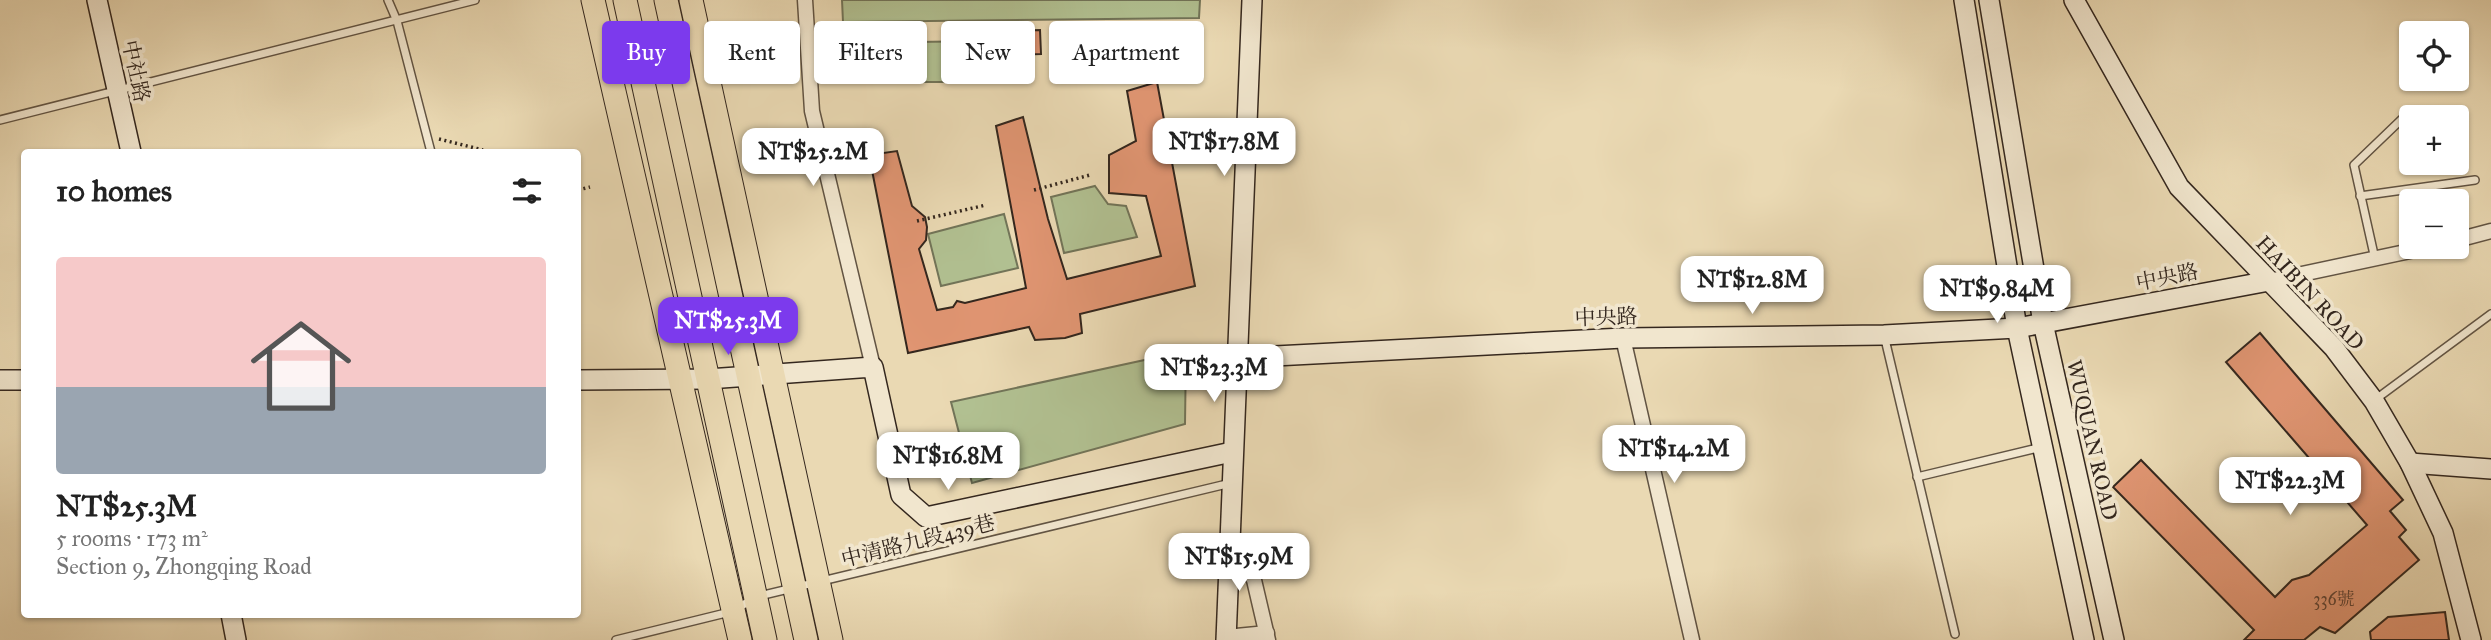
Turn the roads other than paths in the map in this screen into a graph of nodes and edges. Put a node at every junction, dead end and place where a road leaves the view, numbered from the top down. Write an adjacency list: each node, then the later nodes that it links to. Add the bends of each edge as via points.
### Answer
1 (97, 0): 14 (street, 中社路)
2 (388, 0): 13 (lane)
3 (475, 0): 13 (lane)
4 (593, 0): 34 (main road)
5 (625, 0): 36 (main road)
6 (666, 0): 35 (main road)
7 (691, 0): 33 (main road)
8 (805, 0): 32 (street, via 813,111)
9 (1252, 0): 31 (street)
10 (1964, 0): 28 (street)
11 (1989, 0): 27 (street, WUQUAN ROAD)
12 (2074, 0): 25 (street, HAIBIN ROAD, via 2179,187)
13 (397, 21): 14 (lane); 18 (lane)
14 (117, 91): 15 (lane); 17 (street, 中社路)
15 (0, 120)
16 (2399, 122): 20 (lane, via 2354,165)
17 (130, 149)
18 (430, 149)
19 (2475, 180): 20 (lane)
20 (2360, 196): 24 (lane)
21 (2491, 231): 22 (street)
22 (2469, 237)
23 (2399, 254): 24 (street)
24 (2375, 260): 25 (street)
25 (2269, 281): 27 (street, 中央路); 40 (street, HAIBIN ROAD, via 2334,348)
26 (2491, 314): 40 (lane)
27 (2043, 323): 28 (street, 中央路); 64 (street, WUQUAN ROAD)
28 (2017, 328): 29 (street, 中央路); 41 (street)
29 (1884, 335): 30 (street, 中央路); 45 (lane)
30 (1623, 338): 31 (street, 中央路); 62 (street)
31 (1236, 358): 42 (street)
32 (873, 368): 33 (street); 42 (street, via 901,495 926,517)
33 (774, 376): 35 (street); 48 (main road)
34 (682, 377): 36 (street); 39 (street); 51 (main road)
35 (749, 377): 36 (street); 49 (main road)
36 (708, 379): 50 (main road)
37 (0, 380): 38 (street)
38 (21, 380)
39 (581, 380)
40 (2374, 401): 43 (street, HAIBIN ROAD)
41 (2042, 447): 45 (lane); 63 (street)
42 (1232, 452): 46 (street)
43 (2410, 463): 44 (street); 65 (street, HAIBIN ROAD, via 2443,533)
44 (2491, 469)
45 (1917, 477): 53 (lane)
46 (1231, 484): 47 (street); 48 (lane, 中清路九段439巷)
47 (1230, 538): 54 (street, via 1254,580); 55 (street)
48 (818, 583): 49 (lane, 中清路九段439巷); 61 (main road)
49 (794, 587): 50 (lane, 中清路九段439巷); 60 (main road)
50 (755, 597): 51 (lane, 中清路九段439巷); 59 (main road)
51 (734, 611): 57 (lane, 中清路九段439巷); 58 (main road)
52 (232, 618): 56 (street)
53 (1955, 634)
54 (1268, 636): 55 (street)
55 (1226, 638)
56 (236, 640)
57 (616, 640)
58 (740, 640)
59 (765, 640)
60 (806, 640)
61 (831, 640)
62 (1692, 640)
63 (2084, 640)
64 (2113, 640)
65 (2471, 640)

